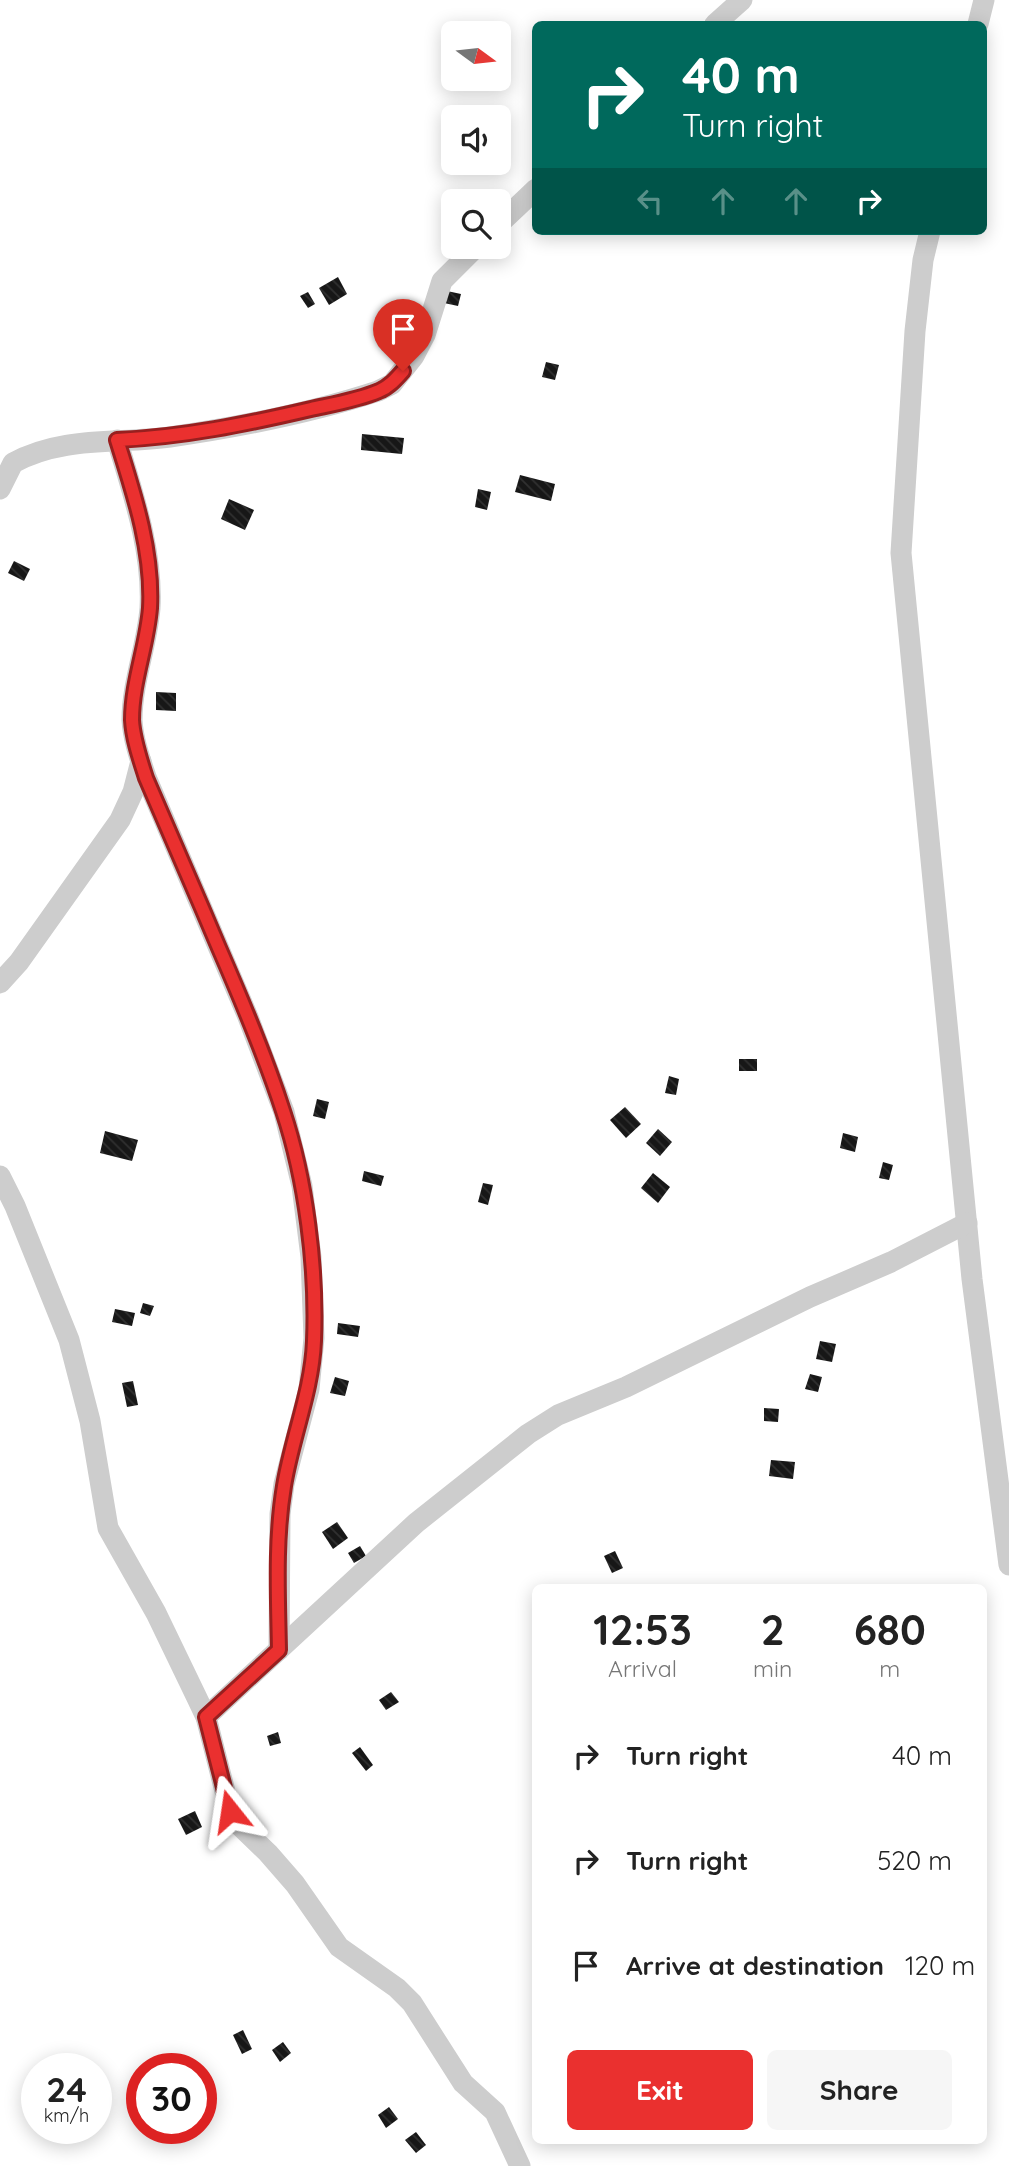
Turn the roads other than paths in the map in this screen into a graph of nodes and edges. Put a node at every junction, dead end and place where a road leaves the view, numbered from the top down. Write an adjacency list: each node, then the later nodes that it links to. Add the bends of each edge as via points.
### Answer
1 (742, 0): 3 (street)
2 (984, 0): 4 (street)
3 (718, 21)
4 (979, 21)
5 (532, 193): 6 (street)
6 (511, 213)
7 (929, 235): 14 (street, via 915,331 901,553)
8 (464, 259): 9 (street, via 442,281 425,335 392,384 267,420 167,437)
9 (117, 440): 10 (street, via 44,449 25,456 13,463); 11 (street, via 148,558 150,607 132,721)
10 (0, 489)
11 (141, 761): 12 (street, via 120,820); 16 (street, via 253,1029 284,1112 302,1186 314,1338 309,1389 280,1514)
12 (0, 983)
13 (0, 1176): 17 (street, via 69,1340 90,1420 108,1528)
14 (967, 1223): 15 (street); 16 (street, via 626,1387 558,1415 527,1434 416,1522)
15 (1009, 1565)
16 (279, 1650): 17 (street)
17 (206, 1717): 18 (street, via 230,1811 240,1826 295,1884 339,1947 412,2003 463,2083 495,2112)
18 (520, 2166)

